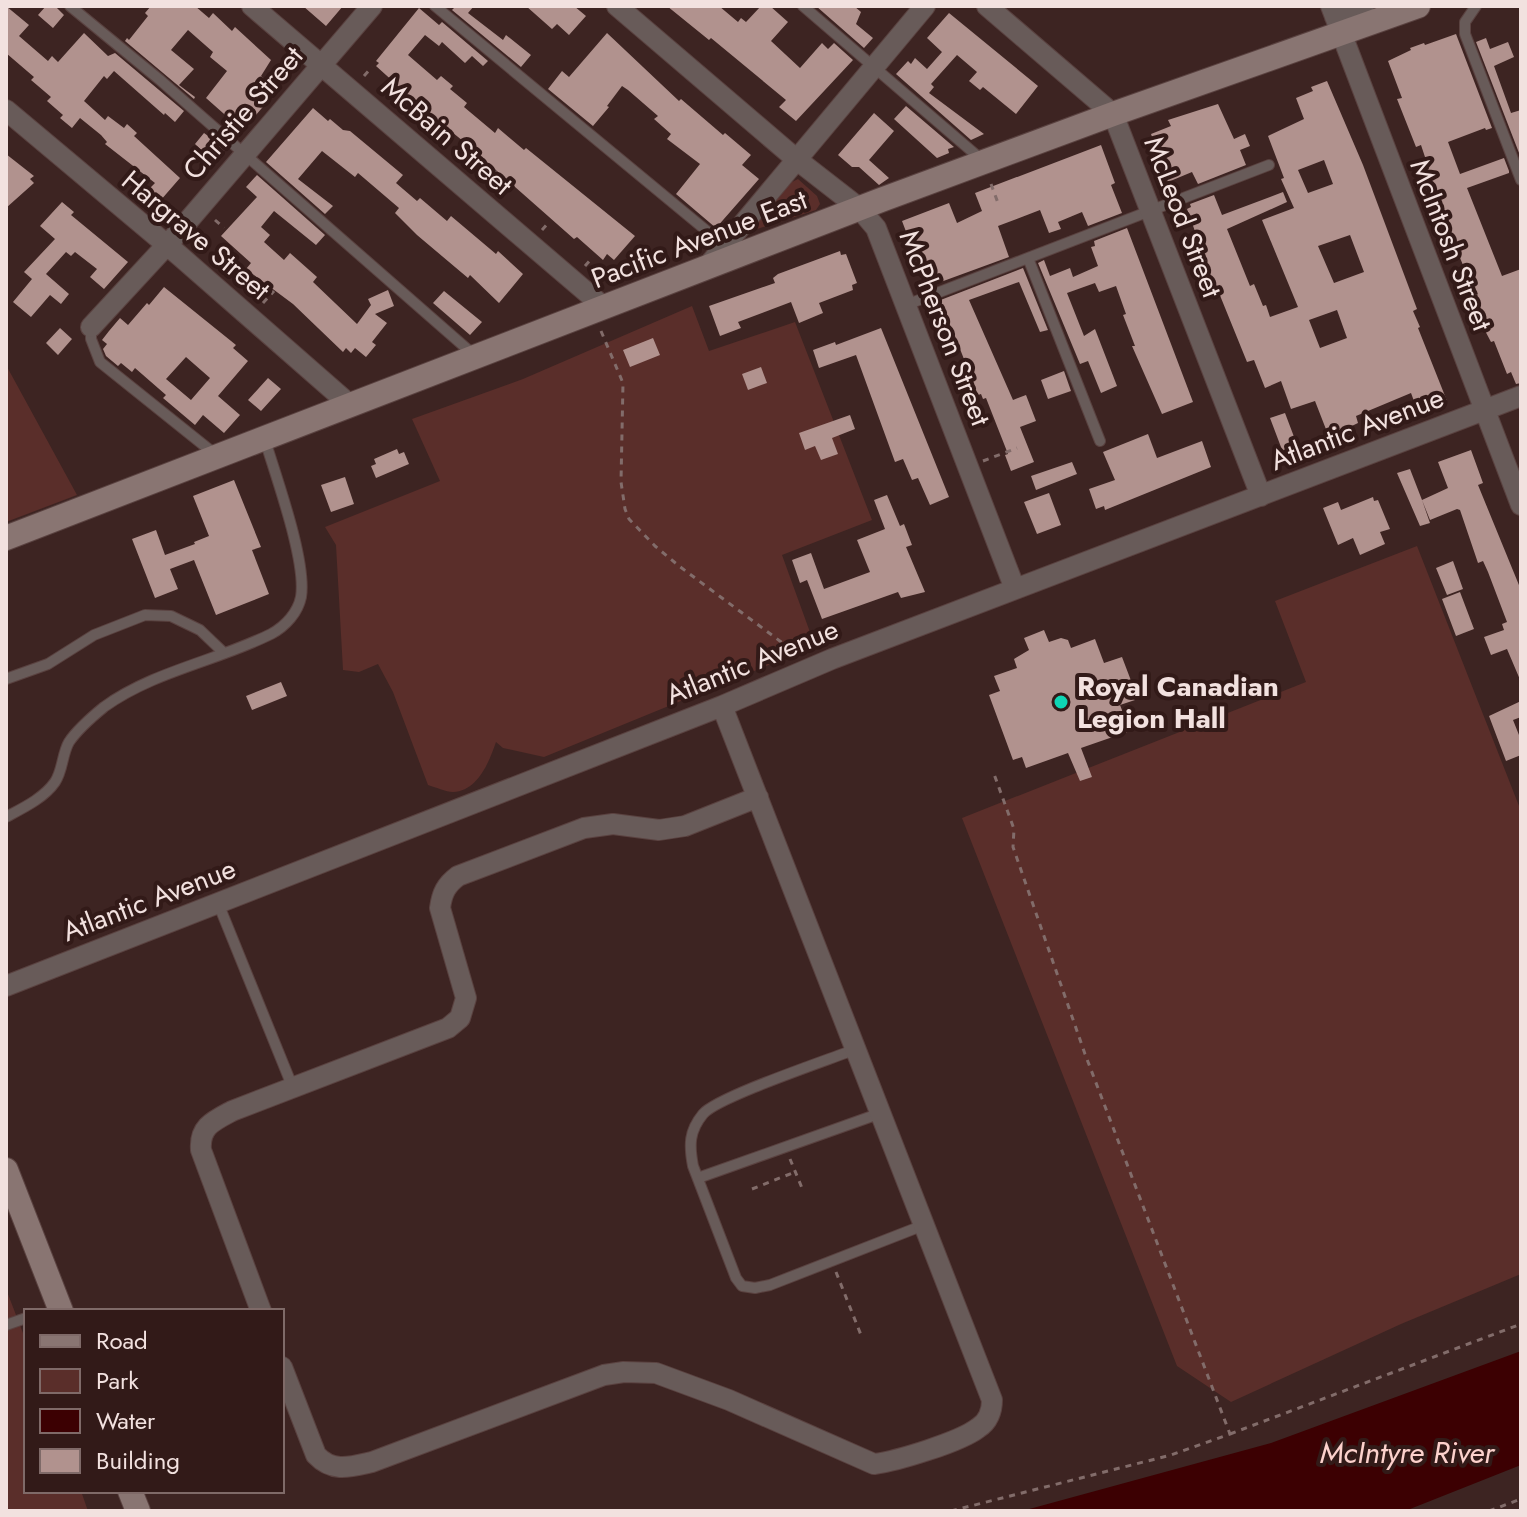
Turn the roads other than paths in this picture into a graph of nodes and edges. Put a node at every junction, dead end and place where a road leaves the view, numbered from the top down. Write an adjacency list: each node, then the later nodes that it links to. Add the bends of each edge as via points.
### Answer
1 (70, 6): 17 (lane)
2 (252, 6): 13 (street, McBain Street)
3 (372, 6): 13 (street, Christie Street)
4 (435, 6): 25 (lane)
5 (617, 6): 18 (street, McPherson Street)
6 (803, 6): 14 (lane)
7 (925, 6): 14 (street)
8 (987, 6): 16 (street, McLeod Street)
9 (1364, 6): 12 (street)
10 (1418, 6): 12 (street, Pacific Avenue East)
11 (1476, 6): 21 (lane, via 1465,22 1465,34)
12 (1335, 19): 16 (street, Pacific Avenue East); 34 (street, McIntosh Street)
13 (321, 65): 17 (street, Christie Street); 29 (street, McBain Street)
14 (874, 66): 18 (street); 20 (lane)
15 (6, 110): 24 (street, Hargrave Street)
16 (1113, 114): 20 (street, Pacific Avenue East); 23 (street, McLeod Street)
17 (243, 156): 24 (street, Christie Street); 31 (lane)
18 (796, 159): 22 (street, McPherson Street); 25 (street)
19 (1269, 165): 23 (lane)
20 (988, 173): 22 (street, Pacific Avenue East)
21 (1521, 180)
22 (859, 208): 27 (street, Pacific Avenue East); 28 (street, McPherson Street, via 876,228)
23 (1150, 211): 26 (lane); 38 (street, McLeod Street)
24 (166, 245): 30 (street, Christie Street); 33 (street, Hargrave Street)
25 (725, 246): 27 (street)
26 (1028, 258): 28 (lane); 36 (lane)
27 (706, 268): 29 (street, Pacific Avenue East)
28 (906, 305): 41 (street, McPherson Street)
29 (600, 310): 31 (street, Pacific Avenue East)
30 (91, 327): 37 (lane, via 100,362)
31 (476, 357): 33 (street, Pacific Avenue East)
32 (1521, 396): 34 (street, Atlantic Avenue)
33 (349, 404): 35 (street, Pacific Avenue East)
34 (1485, 410): 38 (street, Atlantic Avenue); 39 (street, McIntosh Street)
35 (264, 437): 37 (street, Pacific Avenue East); 42 (lane, via 290,522 301,594 296,613 274,633)
36 (1100, 441)
37 (216, 455): 40 (street, Pacific Avenue East)
38 (1261, 496): 41 (street, Atlantic Avenue)
39 (1521, 505)
40 (6, 538)
41 (1015, 589): 44 (street, Atlantic Avenue)
42 (223, 652): 43 (lane, via 200,630 171,616 145,615); 46 (lane, via 140,686 104,708 70,741 53,785)
43 (6, 679)
44 (722, 706): 45 (street); 47 (street, Atlantic Avenue)
45 (758, 797): 49 (street); 50 (street, via 685,826 584,828 458,876 447,884 440,908 466,998 460,1018 448,1028)
46 (6, 817)
47 (218, 903): 48 (street, Atlantic Avenue); 50 (lane)
48 (6, 986)
49 (856, 1049): 51 (street); 53 (lane, via 710,1106 691,1132 689,1147)
50 (293, 1088): 56 (street, via 210,1122 200,1141)
51 (881, 1113): 53 (lane); 54 (street)
52 (6, 1170): 55 (street)
53 (698, 1178): 54 (lane, via 742,1286 770,1285)
54 (924, 1225): 57 (street, via 992,1408 977,1429 888,1462 874,1464 656,1373 624,1372 345,1469 316,1455)
55 (56, 1309)
56 (260, 1309)
57 (284, 1372)

